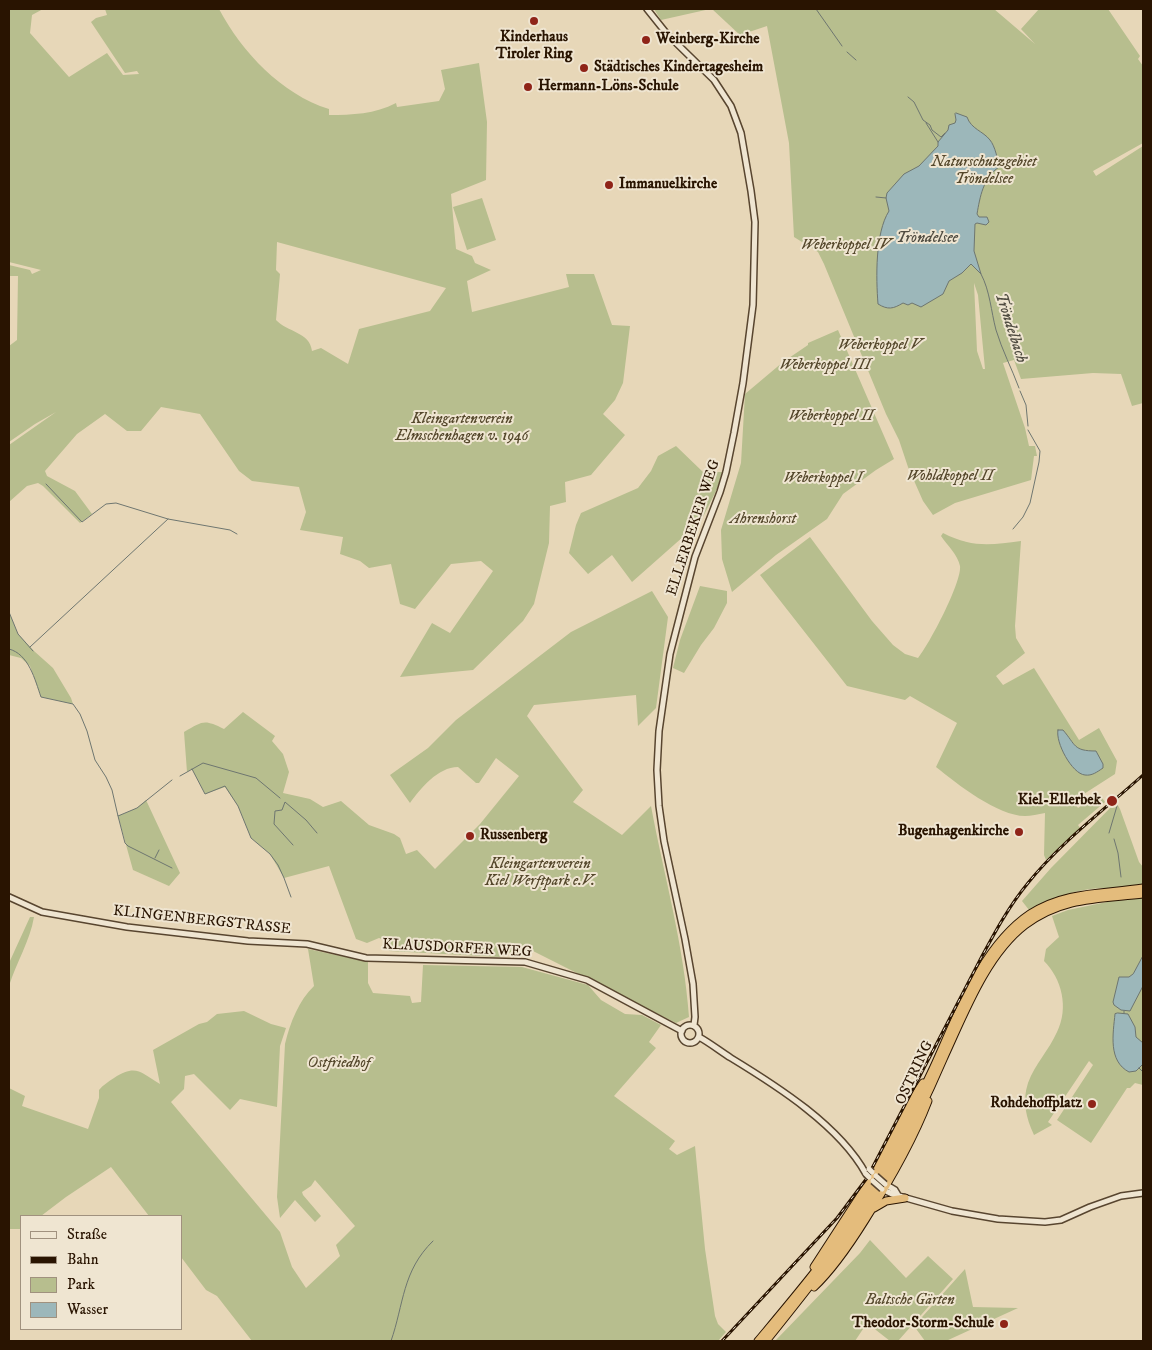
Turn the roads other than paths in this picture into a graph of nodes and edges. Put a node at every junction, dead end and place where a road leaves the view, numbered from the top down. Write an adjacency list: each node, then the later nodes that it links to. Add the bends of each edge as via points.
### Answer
1 (647, 9): 7 (street, ELLERBEKER WEG, via 666,34 714,80 731,106 741,134 755,222 753,303 736,425 726,472 695,557 670,654 659,732 659,806 693,984)
2 (1143, 888): 3 (highway, OSTRING)
3 (1106, 894): 4 (highway, OSTRING); 10 (highway, OSTRING, via 1075,896 1052,903 1011,930 996,947 976,980)
4 (1143, 894)
5 (9, 897): 6 (street, KLINGENBERGSTRASSE, via 42,912 127,927 307,944)
6 (366, 958): 8 (street, KLAUSDORFER WEG, via 524,962 587,980)
7 (694, 1025): 8 (street, via 686,1025); 9 (street, via 699,1030)
8 (682, 1030): 9 (street, KLAUSDORFER WEG, via 683,1040 687,1042 695,1042)
9 (698, 1037): 11 (street, KLAUSDORFER WEG, via 793,1098 842,1142)
10 (934, 1074): 11 (highway, via 917,1092); 12 (highway, via 932,1092 920,1120); 16 (highway, OSTRING, via 872,1190)
11 (871, 1175): 12 (street, KLAUSDORFER WEG, bridge); 16 (highway, via 806,1278)
12 (884, 1187): 14 (street, KLAUSDORFER WEG, via 892,1194); 15 (highway)
13 (1143, 1193): 14 (street, KLAUSDORFER WEG, via 1130,1193 1061,1220 1045,1222 960,1213)
14 (902, 1196): 15 (highway)
15 (871, 1210): 16 (highway, via 833,1266 815,1286)
16 (801, 1293): 17 (highway, OSTRING); 18 (highway, OSTRING)
17 (758, 1341)
18 (766, 1341)

